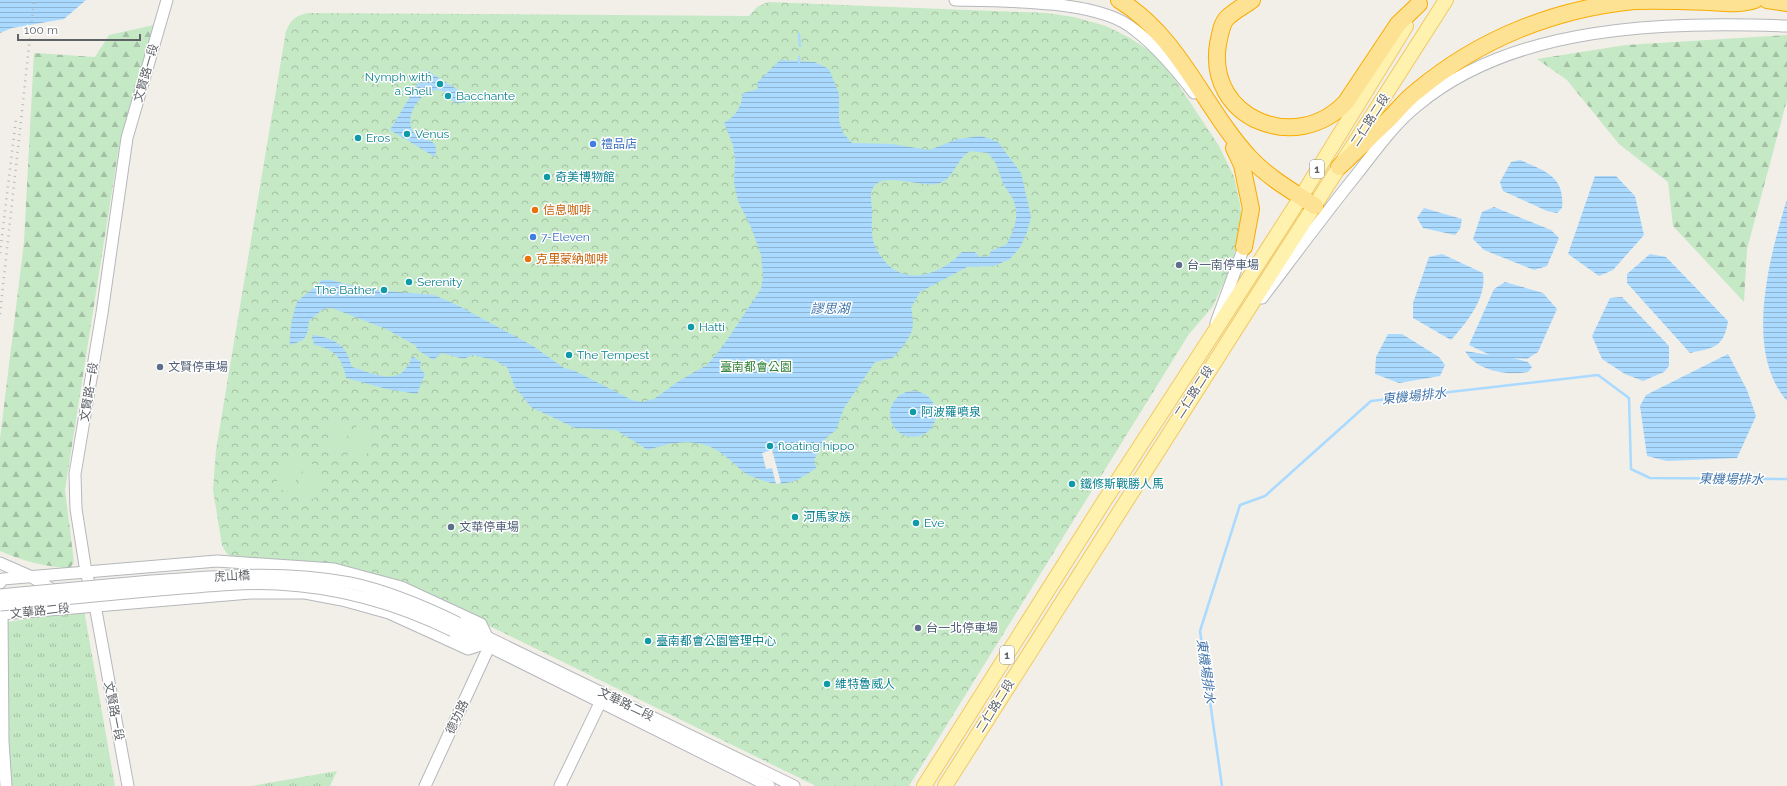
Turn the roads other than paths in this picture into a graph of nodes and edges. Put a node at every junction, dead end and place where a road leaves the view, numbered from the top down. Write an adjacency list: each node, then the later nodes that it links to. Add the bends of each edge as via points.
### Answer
1 (167, 0): 20 (street, 文賢路一段, via 128,138 75,474 76,509)
2 (955, 0): 8 (street)
3 (1118, 0): 12 (highway, via 1140,14 1158,31 1181,60)
4 (1252, 0): 9 (highway, via 1227,18 1220,32 1217,63 1220,78 1234,103 1245,114 1271,126 1285,128 1300,128 1314,124 1337,112 1398,24)
5 (1446, 0): 13 (main road, 二仁路二段 / 1)
6 (1755, 0): 13 (highway, via 1744,4 1667,1 1611,3 1527,26 1450,64 1416,91)
7 (1766, 0): 10 (highway)
8 (1034, 2): 16 (street, via 1066,5 1107,15 1145,39 1180,75 1223,133 1236,160 1243,193)
9 (1420, 2): 14 (main road, 二仁路二段 / 1)
10 (1787, 4)
11 (1787, 26): 18 (street, via 1621,30 1553,41 1480,66 1435,91 1394,127 1375,151 1262,299 1186,412)
12 (1220, 119): 14 (highway, via 1260,168 1275,181); 16 (highway, via 1247,181 1250,209)
13 (1339, 167): 15 (main road, 二仁路二段 / 1)
14 (1301, 196): 15 (highway); 17 (main road, 二仁路二段 / 1)
15 (1316, 206): 18 (main road, 二仁路二段 / 1)
16 (1244, 247): 17 (street)
17 (1211, 337): 38 (main road, 二仁路二段 / 1, via 1102,503)
18 (1178, 417): 39 (main road, 二仁路二段 / 1)
19 (0, 563): 21 (street, 文華路二段)
20 (86, 572): 21 (street, 文華路二段); 25 (street, 文賢路一段); 29 (street, 文華路二段, via 217,561 334,569 401,587 481,624)
21 (32, 577): 22 (street, 文華路二段, via 3,579); 26 (street, 文華路二段)
22 (0, 583)
23 (0, 590): 27 (street, 文華路二段)
24 (0, 595): 28 (street, 虎山橋, bridge, via 194,578 277,574 316,578 376,590 430,609)
25 (95, 605): 26 (street, 文華路二段); 29 (street, 文華路二段, via 250,593 305,593 389,613 468,649); 33 (street, 文賢路一段)
26 (79, 607): 27 (street, 文華路二段)
27 (1, 610): 28 (street, 虎山橋, bridge, via 187,588 277,584 373,599); 32 (street)
28 (456, 627): 29 (street, 文華路二段)
29 (487, 643): 30 (street, 文華路二段); 31 (street, 文華路二段); 34 (street, 德功路)
30 (600, 703): 31 (street, 文華路二段); 35 (street)
31 (754, 778): 36 (street, 文華路二段); 37 (street, 文華路二段)
32 (6, 786)
33 (128, 786)
34 (425, 786)
35 (560, 786)
36 (769, 786)
37 (794, 786)
38 (924, 786)
39 (945, 786)

